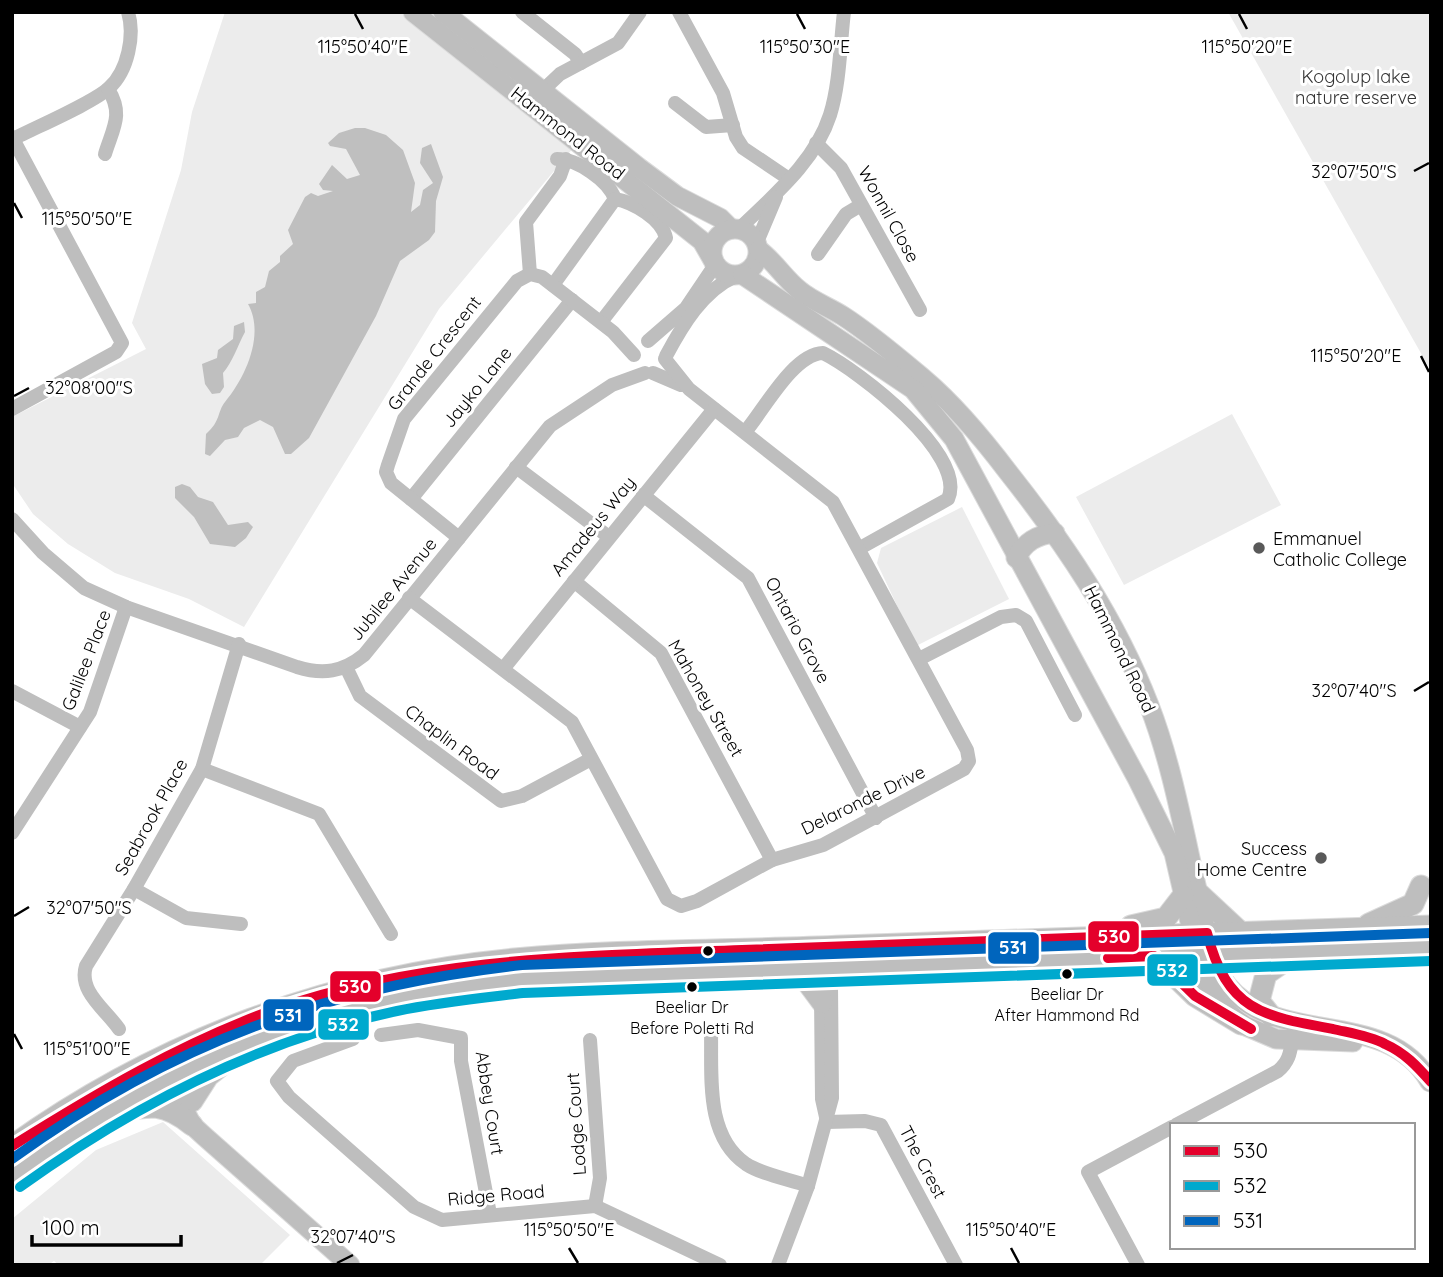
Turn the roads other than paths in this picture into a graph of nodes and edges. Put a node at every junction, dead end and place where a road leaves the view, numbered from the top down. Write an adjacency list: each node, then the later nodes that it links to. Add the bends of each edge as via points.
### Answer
1 (128, 12): 9 (street, via 133,29 120,75)
2 (413, 12): 23 (main road, Hammond Road, via 702,241)
3 (443, 12): 10 (main road, Hammond Road)
4 (522, 12): 8 (street)
5 (640, 12): 8 (street, via 618,43)
6 (680, 12): 12 (street, via 723,93)
7 (844, 12): 14 (street, via 830,115)
8 (581, 63): 10 (street)
9 (108, 89): 13 (street); 15 (street, via 118,115)
10 (541, 92): 20 (main road, Hammond Road, via 677,196)
11 (675, 103): 12 (street, via 706,127)
12 (733, 125): 16 (street, via 743,148)
13 (13, 138): 37 (street, via 121,343 116,352)
14 (816, 144): 16 (street); 19 (street, Wonnil Close, via 841,168)
15 (105, 153)
16 (789, 179): 17 (street)
17 (777, 195): 20 (street); 21 (street)
18 (615, 199): 24 (street, via 602,182 571,159 561,159 560,176 526,222); 26 (street); 29 (street, via 636,206 663,228 666,238)
19 (861, 205): 22 (street, via 846,214); 28 (street, Wonnil Close)
20 (735, 229): 21 (main road, via 750,233); 23 (main road, via 713,245)
21 (758, 246): 25 (main road, via 755,265); 40 (main road, Hammond Road, via 798,290 845,318 926,381)
22 (818, 254)
23 (715, 264): 25 (main road, via 721,271); 31 (street, via 686,308)
24 (530, 274): 26 (street); 44 (street, Grande Crescent, via 517,281 404,419 386,472 391,483)
25 (740, 275): 33 (street, via 724,281 705,299); 41 (main road, Hammond Road, via 913,389)
26 (552, 285): 27 (street)
27 (572, 300): 29 (street); 44 (street, Jayko Lane)
28 (920, 310)
29 (601, 322): 30 (street)
30 (613, 332): 31 (street); 32 (street)
31 (645, 342): 32 (street); 33 (street, via 661,346)
32 (634, 356): 34 (street, via 636,367); 35 (street, Jubilee Avenue)
33 (666, 357): 34 (street, via 662,367); 36 (street, Delaronde Drive)
34 (649, 373): 35 (street, Jubilee Avenue); 36 (street, Delaronde Drive)
35 (612, 385): 42 (street, Jubilee Avenue, via 550,426)
36 (689, 389): 38 (street, Delaronde Drive)
37 (13, 408)
38 (714, 409): 39 (street, Delaronde Drive); 43 (street, Amadeus Way)
39 (746, 432): 49 (street, Delaronde Drive, via 830,498); 49 (street, via 799,363 823,353 920,427 949,478 948,499)
40 (992, 452): 41 (main road); 46 (main road, Hammond Road)
41 (969, 465): 50 (main road, Hammond Road)
42 (516, 467): 47 (street); 48 (street, Jubilee Avenue)
43 (643, 495): 47 (street, Amadeus Way); 65 (street, Ontario Grove, via 748,578)
44 (411, 499): 48 (street, Grande Crescent)
45 (12, 519): 53 (street, via 43,554 84,588)
46 (1055, 533): 50 (main road, via 1039,535 1022,547); 63 (main road, Hammond Road, via 1092,587 1149,705)
47 (609, 537): 51 (street, Amadeus Way)
48 (459, 538): 52 (street, Jubilee Avenue)
49 (860, 548): 55 (street, Delaronde Drive)
50 (1016, 558): 64 (main road, Hammond Road)
51 (574, 581): 57 (street, Amadeus Way); 67 (street, Mahoney Street, via 661,653)
52 (410, 598): 56 (street, Jubilee Avenue, via 365,655); 57 (street, Delaronde Drive)
53 (127, 607): 54 (street); 60 (street, Galilee Place, via 90,712)
54 (239, 644): 56 (street, via 310,671); 62 (street, Seabrook Place)
55 (919, 659): 59 (street, via 1001,617 1016,615 1026,621); 65 (street, Delaronde Drive, via 969,761 959,774)
56 (346, 667): 61 (street, Chaplin Road, via 360,696 496,799 514,800)
57 (503, 669): 61 (street, Delaronde Drive, via 572,722)
58 (12, 691): 60 (street)
59 (1075, 716)
60 (80, 727): 66 (street, Galilee Place)
61 (591, 759): 67 (street, Delaronde Drive, via 667,899 674,903 681,906 697,901)
62 (202, 769): 69 (street, Seabrook Place); 75 (street, via 319,814)
63 (1177, 800): 64 (main road); 70 (main road, Hammond Road)
64 (1153, 810): 70 (main road, Hammond Road)
65 (876, 818): 67 (street, Delaronde Drive, via 822,845)
66 (12, 833)
67 (772, 860)
68 (1421, 886): 73 (highway, via 1410,906)
69 (134, 889): 71 (street, via 186,918); 89 (street, Seabrook Place, via 82,977 86,990)
70 (1190, 894): 74 (highway); 76 (highway, via 1166,918); 77 (main road, Hammond Road)
71 (241, 924)
72 (1431, 926): 73 (highway)
73 (1357, 929): 74 (highway)
74 (1240, 932): 77 (highway)
75 (391, 934)
76 (1059, 938): 77 (highway); 78 (highway)
77 (1202, 944): 81 (highway); 82 (highway); 86 (main road, Hammond Road, via 1228,986); 88 (main road, Hammond Road, via 1210,991)
78 (842, 947): 80 (highway); 83 (street)
79 (1431, 947): 81 (highway)
80 (801, 948): 83 (street); 87 (highway, via 504,960 345,988)
81 (1299, 951): 86 (highway, via 1266,974 1259,1000)
82 (1154, 956): 83 (highway); 88 (highway, via 1195,996)
83 (826, 970): 84 (highway); 85 (street); 101 (street, via 831,985 832,1098)
84 (799, 971): 85 (highway); 95 (highway, via 522,979 464,986 376,1001)
85 (822, 1002): 101 (street, via 822,1099)
86 (1271, 1016): 90 (main road, Hammond Road)
87 (247, 1019): 96 (main road, via 180,1065); 97 (highway)
88 (1241, 1024): 90 (main road, Hammond Road, via 1276,1039)
89 (119, 1029)
90 (1293, 1032): 98 (main road, Hammond Road, via 1378,1050); 102 (street, via 1287,1064)
91 (711, 1033): 108 (street, via 716,1115 725,1144 748,1165)
92 (381, 1035): 110 (street, Abbey Court, via 418,1030 461,1038 461,1061)
93 (353, 1039): 110 (street, Ridge Road, via 293,1061 277,1081 289,1097 414,1207 442,1220)
94 (590, 1040): 109 (street, Lodge Court, via 600,1178)
95 (250, 1041): 96 (highway); 99 (highway, via 208,1076)
96 (174, 1075): 97 (main road, via 142,1074); 99 (main road); 100 (highway); 103 (main road, via 172,1086)
97 (116, 1081): 105 (highway)
98 (1431, 1082)
99 (192, 1101): 106 (main road)
100 (96, 1118): 103 (highway, via 161,1107); 107 (highway)
101 (827, 1122): 108 (street); 114 (street, The Crest, via 881,1125)
102 (1180, 1123)
103 (192, 1125): 106 (main road)
104 (1170, 1128): 115 (street, via 1088,1172)
105 (12, 1146)
106 (217, 1146): 111 (main road)
107 (12, 1176)
108 (808, 1186): 113 (street)
109 (594, 1206): 110 (street, Ridge Road); 112 (street, Ridge Road)
110 (490, 1214)
111 (350, 1265)
112 (720, 1265)
113 (778, 1265)
114 (956, 1265)
115 (1138, 1265)

